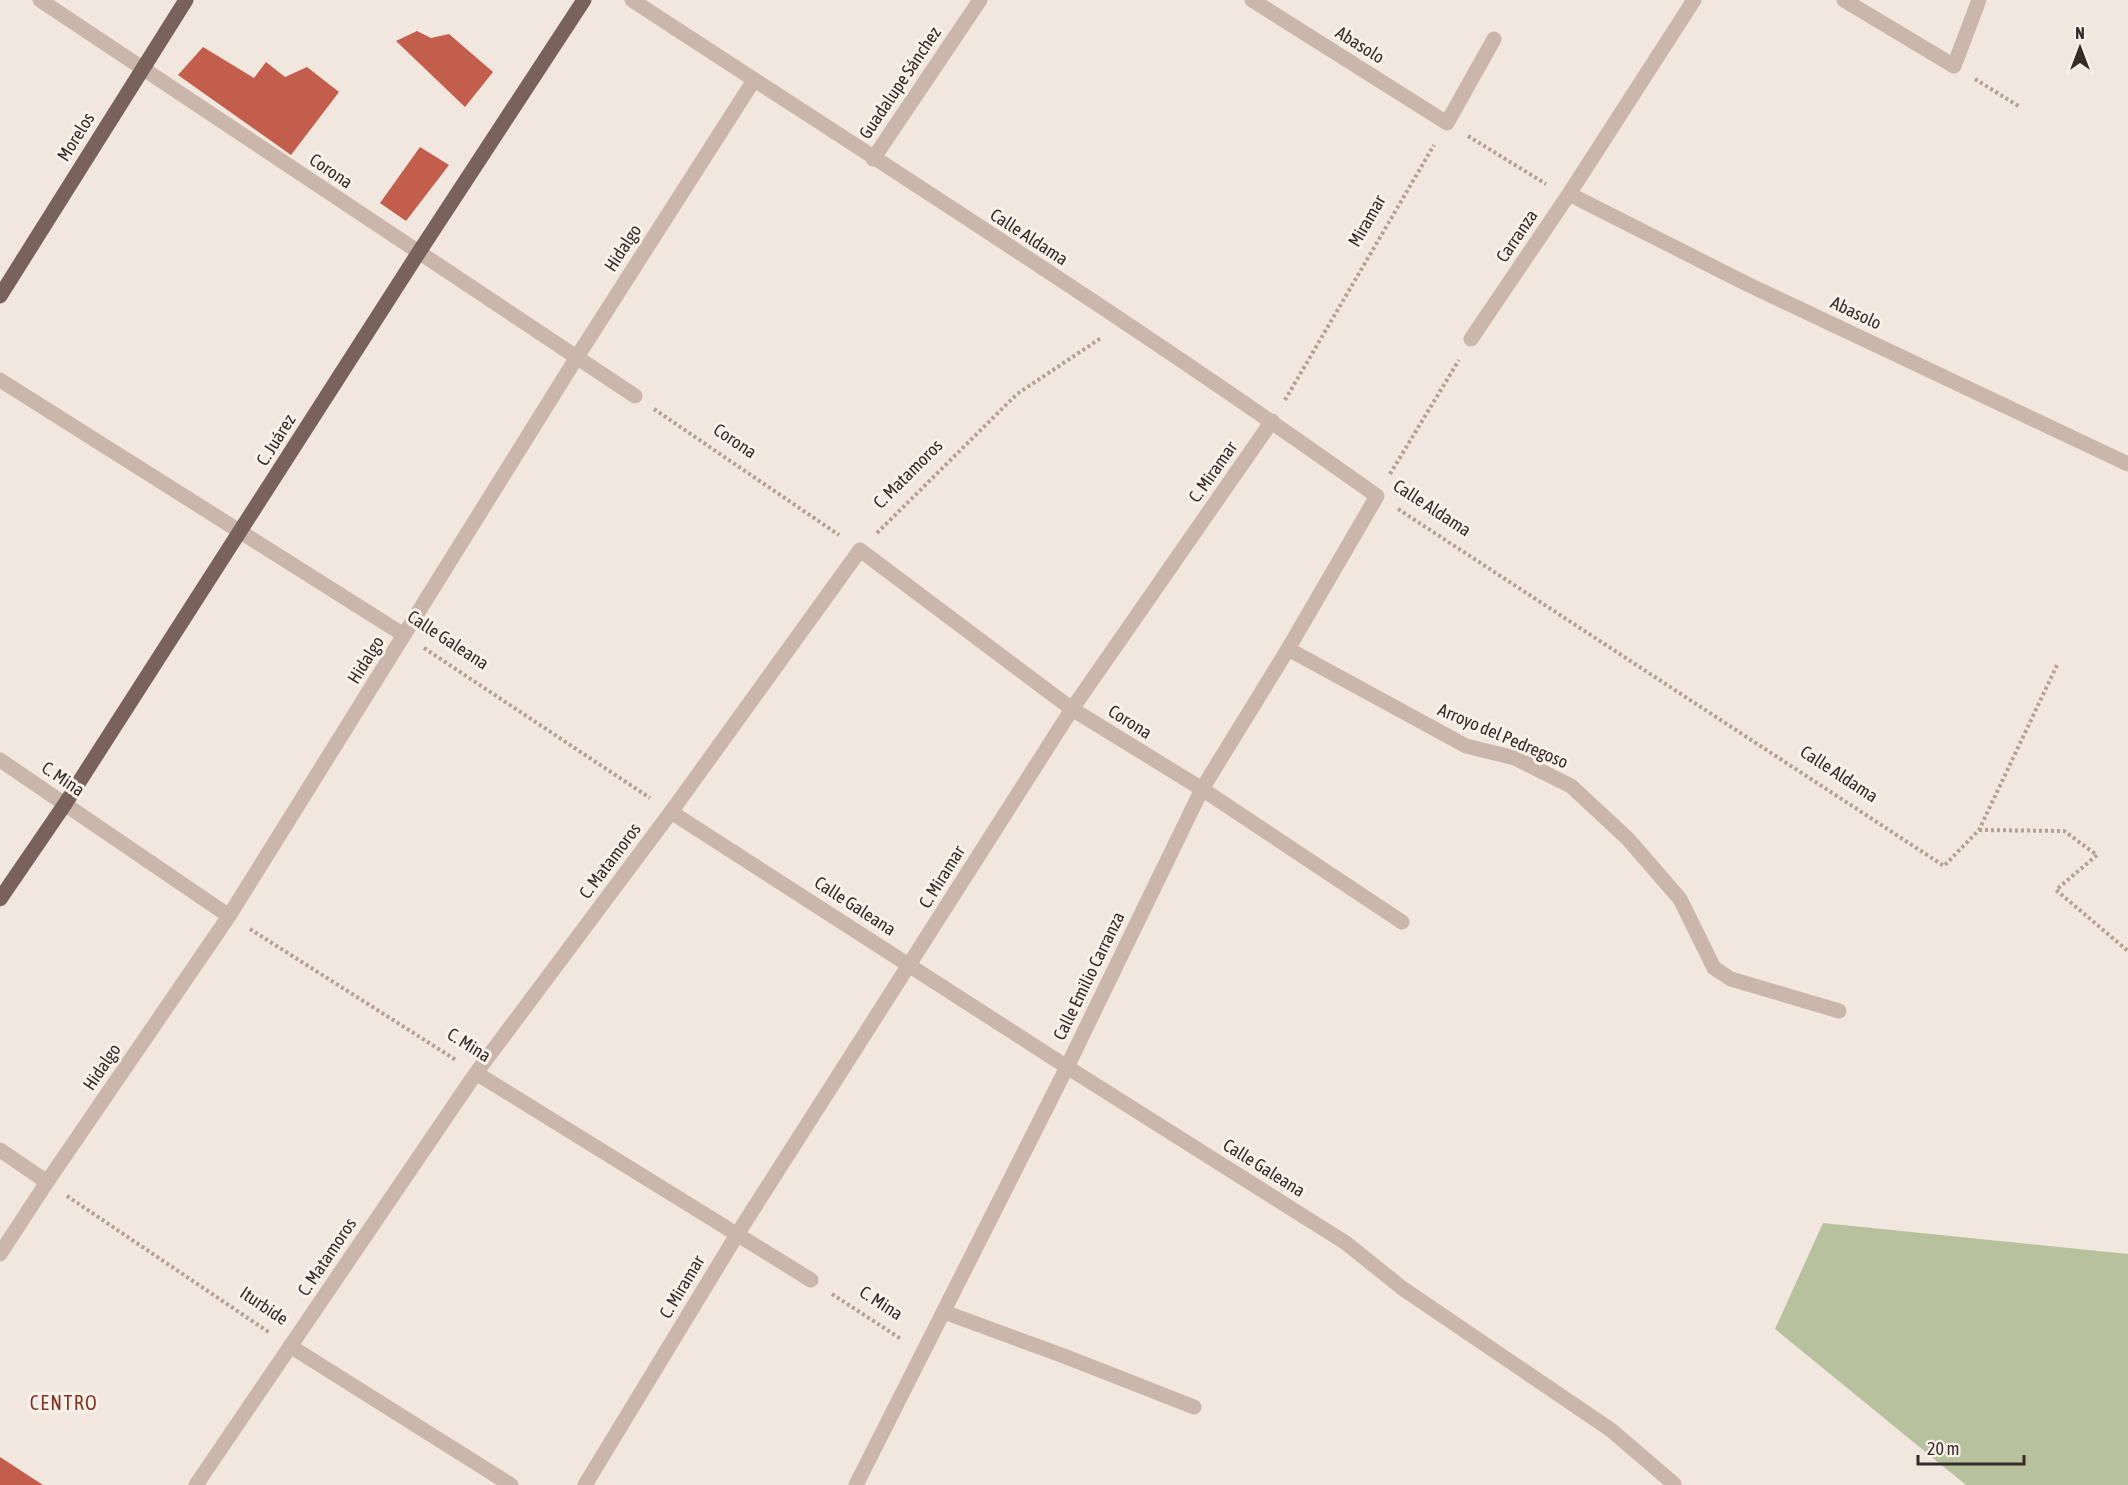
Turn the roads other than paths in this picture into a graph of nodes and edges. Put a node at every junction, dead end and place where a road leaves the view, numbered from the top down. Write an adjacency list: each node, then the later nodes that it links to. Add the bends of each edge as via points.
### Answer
1 (40, 0): 11 (street, Corona)
2 (186, 0): 11 (main road, Morelos)
3 (584, 0): 15 (main road, C. Juárez)
4 (632, 0): 12 (street, Calle Aldama)
5 (980, 0): 13 (street, Guadalupe Sánchez)
6 (1252, 0): 10 (street, Abasolo, via 1447,123)
7 (1694, 0): 14 (street, Carranza)
8 (1844, 0): 9 (street, via 1954,66)
9 (1980, 0)
10 (1494, 39)
11 (143, 68): 15 (street, Corona); 16 (main road, Morelos)
12 (754, 80): 13 (street, Calle Aldama); 18 (street, Hidalgo)
13 (873, 159): 21 (street, Calle Aldama)
14 (1569, 194): 17 (street, Carranza); 22 (street, Abasolo)
15 (419, 252): 18 (street, Corona); 24 (main road, C. Juárez)
16 (0, 296)
17 (1472, 339)
18 (577, 357): 20 (street, Corona); 26 (street, Hidalgo)
19 (0, 380): 24 (street, Calle Galeana)
20 (635, 396)
21 (1272, 421): 23 (street, Calle Aldama); 28 (street, C. Miramar)
22 (2128, 465)
23 (1377, 496): 27 (street, Calle Emilio Carranza)
24 (241, 531): 26 (street, Calle Galeana); 31 (main road, C. Juárez)
25 (860, 550): 28 (street, Corona); 32 (street, C. Matamoros)
26 (404, 635): 34 (street, Hidalgo)
27 (1288, 649): 30 (street, Calle Emilio Carranza); 37 (street, Arroyo del Pedregoso, via 1467,746 1515,758 1571,786 1628,839 1680,898 1714,968 1731,979)
28 (1072, 709): 30 (street, Corona); 36 (street, C. Miramar)
29 (0, 760): 31 (street, C. Mina)
30 (1202, 789): 35 (street, Corona); 38 (street, Calle Emilio Carranza)
31 (65, 804): 33 (main road, C. Juárez); 34 (street, C. Mina)
32 (671, 812): 36 (street, Calle Galeana); 39 (street, C. Matamoros)
33 (0, 899)
34 (229, 916): 41 (street, Hidalgo)
35 (1402, 922)
36 (910, 964): 38 (street, Calle Galeana); 42 (street, C. Miramar)
37 (1839, 1011)
38 (1067, 1067): 45 (street, Calle Emilio Carranza); 48 (street, Calle Galeana, via 1346,1243 1402,1288 1611,1430)
39 (476, 1073): 42 (street, C. Mina); 46 (street, C. Matamoros)
40 (0, 1150): 41 (street)
41 (47, 1182): 43 (street, Hidalgo)
42 (738, 1233): 44 (street, C. Mina); 51 (street, C. Miramar)
43 (0, 1254)
44 (811, 1280)
45 (944, 1312): 47 (street); 52 (street, Calle Emilio Carranza)
46 (290, 1346): 49 (street, C. Matamoros); 50 (street, Iturbide)
47 (1194, 1407)
48 (1674, 1484)
49 (196, 1485)
50 (511, 1485)
51 (585, 1485)
52 (856, 1485)

